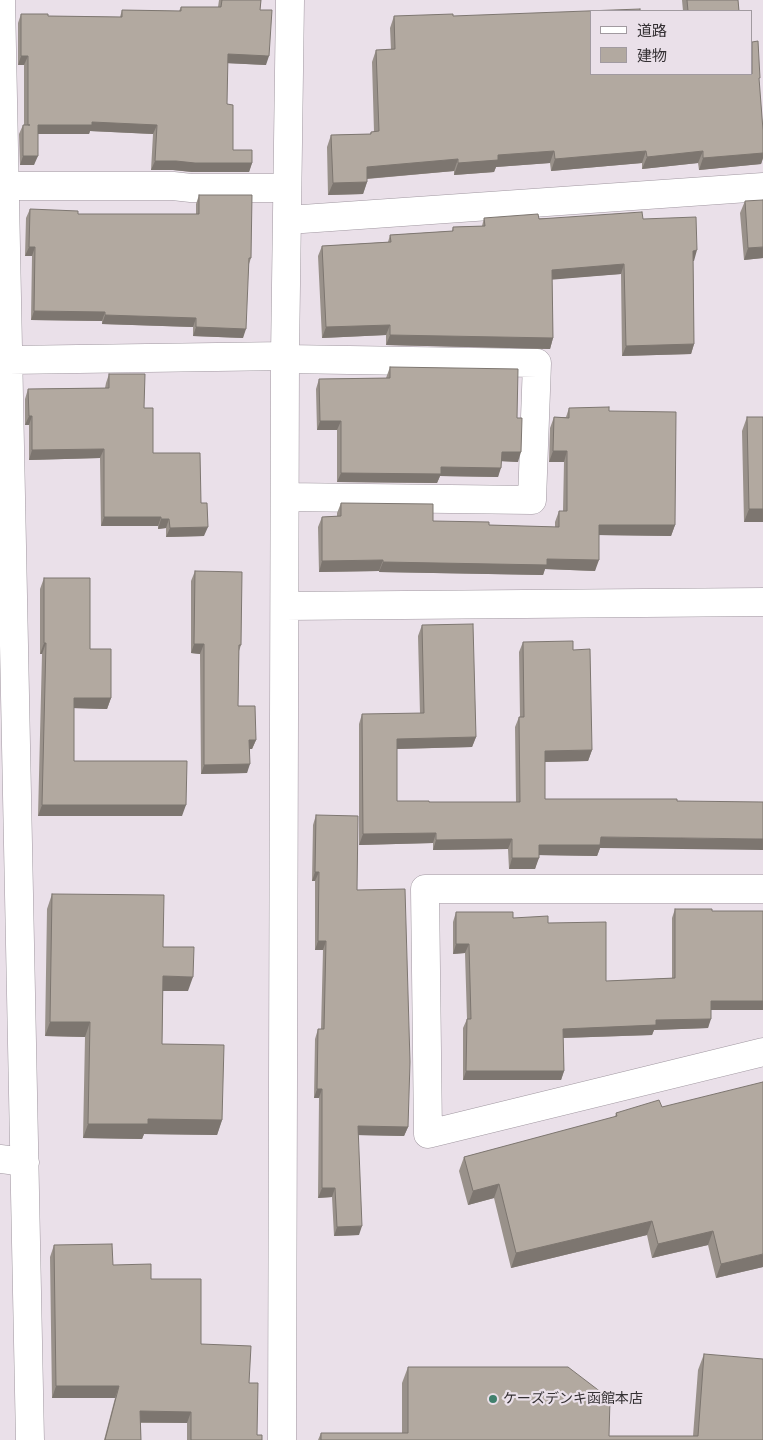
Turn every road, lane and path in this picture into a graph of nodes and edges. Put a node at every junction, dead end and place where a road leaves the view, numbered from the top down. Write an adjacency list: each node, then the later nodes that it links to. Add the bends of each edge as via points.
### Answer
1 (1, 0): 3 (street)
2 (290, 0): 5 (street)
3 (5, 186): 5 (street); 8 (street)
4 (763, 187): 6 (street)
5 (287, 188): 6 (street)
6 (288, 220): 7 (street)
7 (286, 357): 8 (street); 9 (street); 9 (street, via 537,362 532,500)
8 (9, 360): 10 (street)
9 (285, 497): 12 (street)
10 (7, 571): 13 (street)
11 (763, 602): 12 (street)
12 (285, 606): 18 (street)
13 (9, 795): 16 (street)
14 (763, 888): 15 (street, via 425,889 428,1134)
15 (763, 1052)
16 (12, 1161): 17 (street)
17 (30, 1440)
18 (282, 1440)

